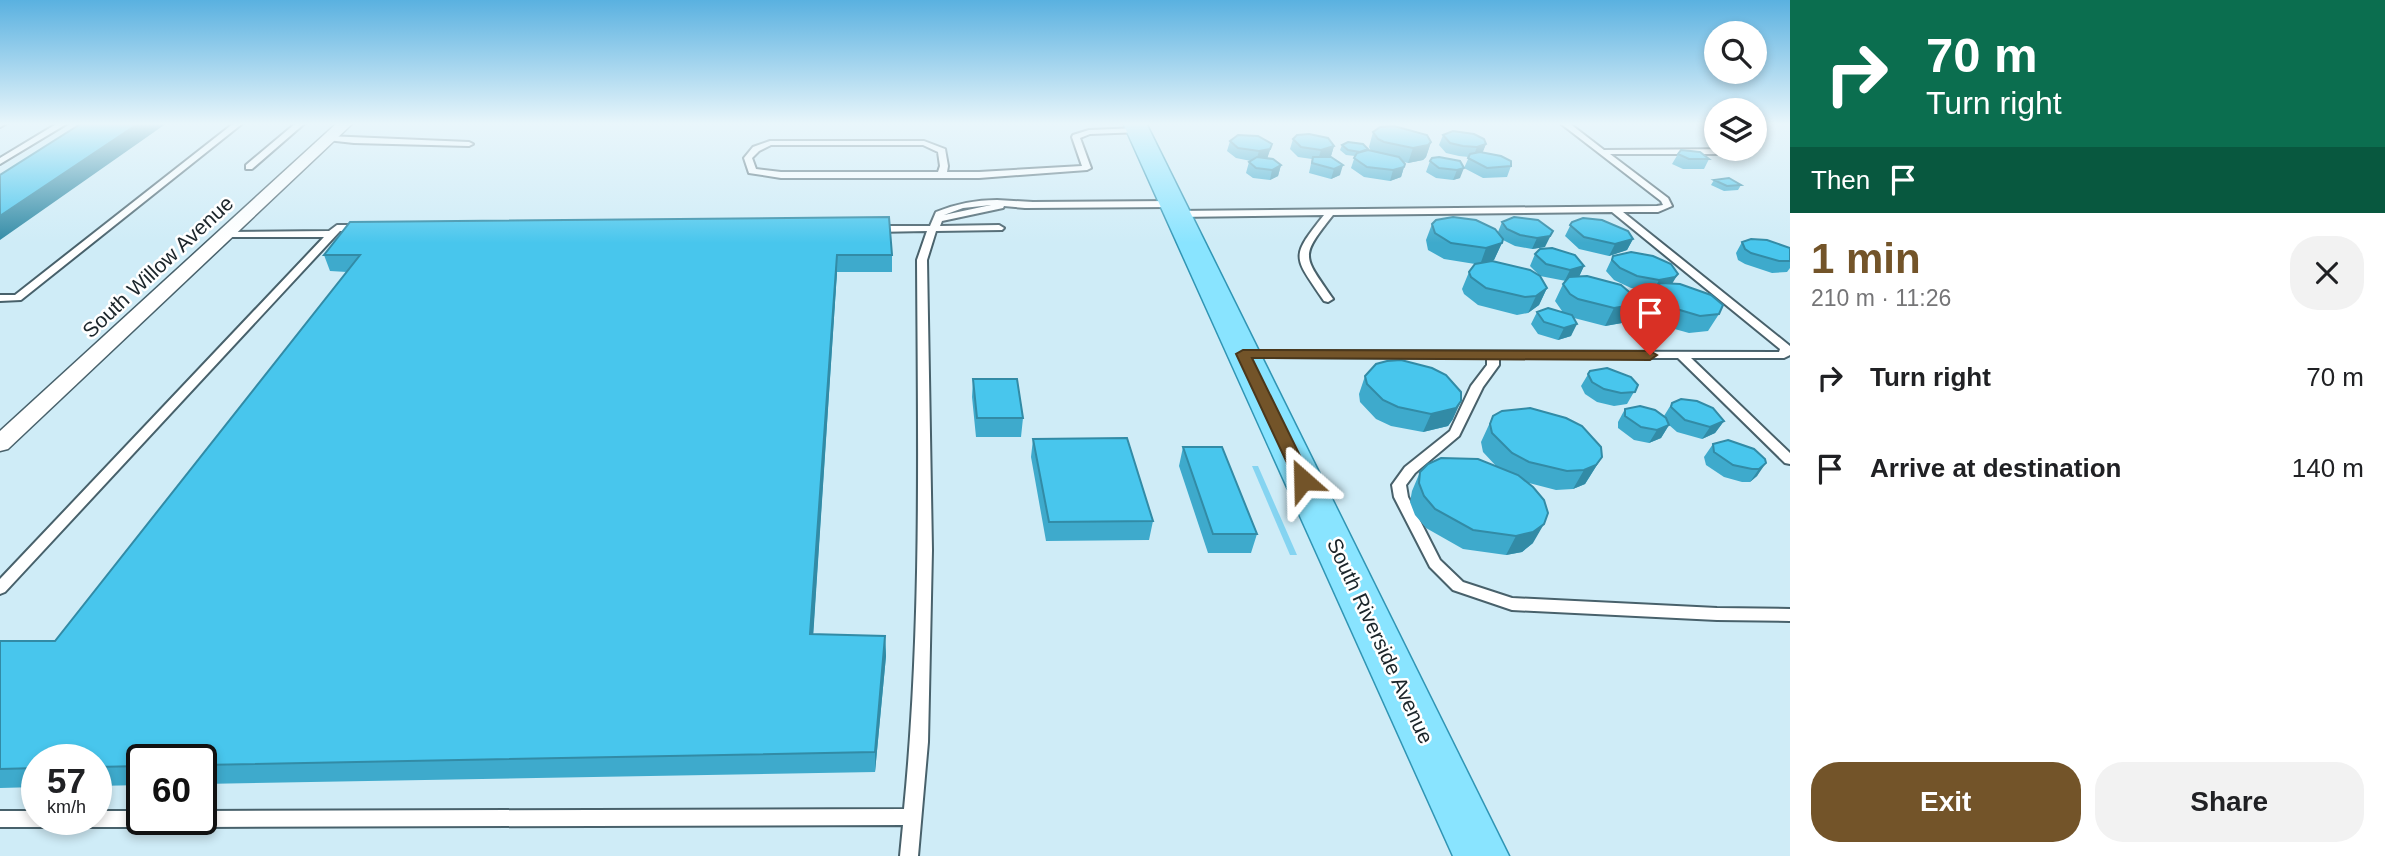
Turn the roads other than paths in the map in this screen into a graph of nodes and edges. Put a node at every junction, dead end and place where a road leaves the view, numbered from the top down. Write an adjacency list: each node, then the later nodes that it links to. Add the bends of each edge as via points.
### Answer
1 (188, 163): 22 (lane, via 17,298)
2 (254, 163): 9 (lane)
3 (303, 163): 20 (street, South Willow Avenue)
4 (749, 163): 10 (lane, via 752,172 780,175)
5 (944, 163): 10 (lane)
6 (1085, 163): 10 (lane, via 1087,168)
7 (1152, 163): 11 (main road, South Riverside Avenue)
8 (1617, 163): 12 (lane, via 1668,206)
9 (249, 167)
10 (942, 174)
11 (1173, 209): 13 (lane); 15 (lane, via 1004,205); 24 (main road, South Riverside Avenue)
12 (1615, 210): 13 (lane); 26 (lane, via 1786,348 1784,355)
13 (1331, 212): 23 (lane, via 1305,245 1304,264)
14 (881, 215): 19 (lane)
15 (936, 224): 16 (lane); 19 (lane); 31 (lane, via 922,260 925,550)
16 (999, 228)
17 (365, 229): 21 (lane, via 337,229)
18 (867, 229): 19 (lane)
19 (881, 229)
20 (227, 234): 21 (lane); 27 (street, South Willow Avenue)
21 (332, 234): 29 (lane)
22 (0, 298)
23 (1328, 299)
24 (1243, 354): 25 (lane); 36 (main road, South Riverside Avenue)
25 (1493, 355): 26 (lane); 30 (lane, via 1493,365 1477,386 1455,433 1410,470 1399,485 1435,563 1458,586 1513,604)
26 (1681, 355): 28 (lane)
27 (0, 444)
28 (1790, 460)
29 (0, 588)
30 (1790, 615)
31 (913, 817): 33 (lane); 35 (lane)
32 (126, 819): 34 (lane)
33 (217, 819)
34 (0, 820)
35 (909, 856)
36 (1481, 856)

